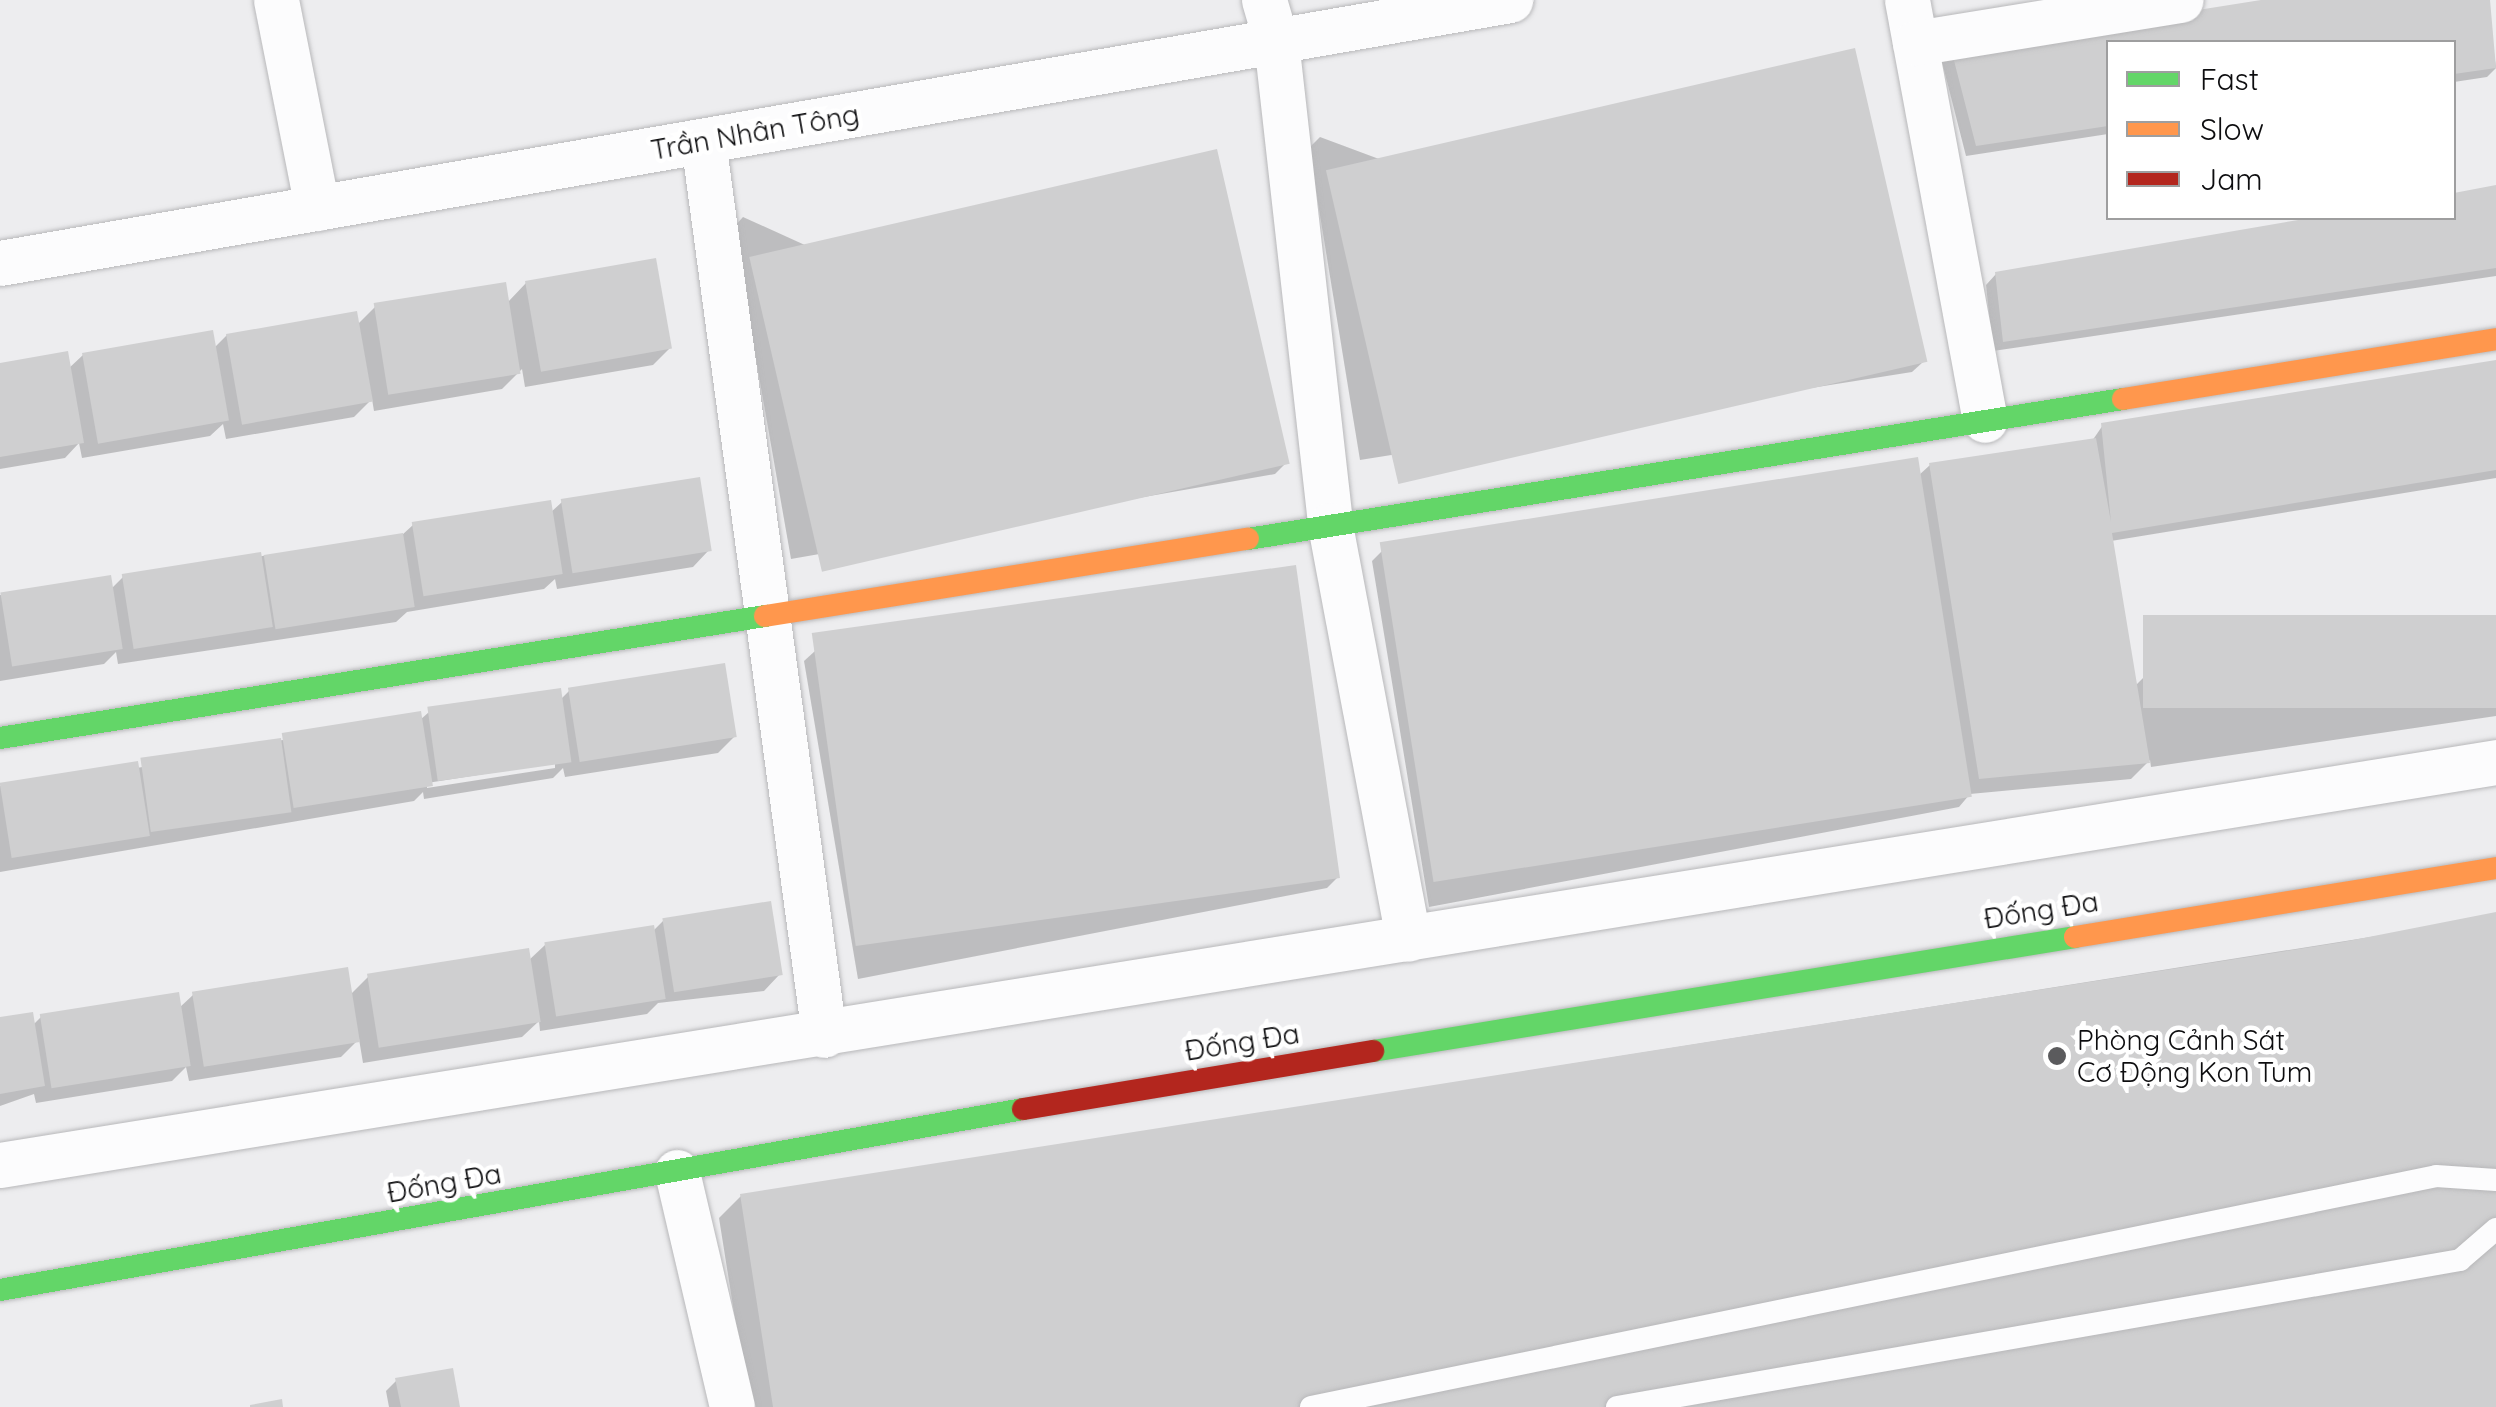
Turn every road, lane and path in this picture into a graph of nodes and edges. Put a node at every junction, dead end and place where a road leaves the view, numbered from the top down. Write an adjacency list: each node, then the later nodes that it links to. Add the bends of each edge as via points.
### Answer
1 (276, 0): 8 (street)
2 (1510, 0): 5 (street, Trần Nhân Tông)
3 (1907, 0): 6 (street)
4 (2181, 0): 6 (street)
5 (1270, 20): 7 (street, Trần Nhân Tông); 12 (street)
6 (1915, 44): 11 (street)
7 (703, 141): 8 (street, Trần Nhân Tông); 13 (street)
8 (317, 208): 9 (street, Trần Nhân Tông)
9 (0, 263)
10 (2496, 339): 11 (street)
11 (1985, 420): 12 (street)
12 (1330, 524): 13 (street); 17 (street)
13 (767, 614): 14 (street); 18 (street)
14 (0, 738)
15 (2496, 762): 17 (street)
16 (2496, 868): 20 (street, Đống Đa, via 904,1128)
17 (1408, 938): 18 (street)
18 (824, 1036): 19 (street)
19 (0, 1165)
20 (677, 1172): 23 (street, Đống Đa); 24 (street)
21 (2496, 1180): 25 (lane, via 2436,1176)
22 (2496, 1229): 26 (lane, via 2460,1260)
23 (0, 1290)
24 (732, 1407)
25 (1311, 1407)
26 (1617, 1407)

